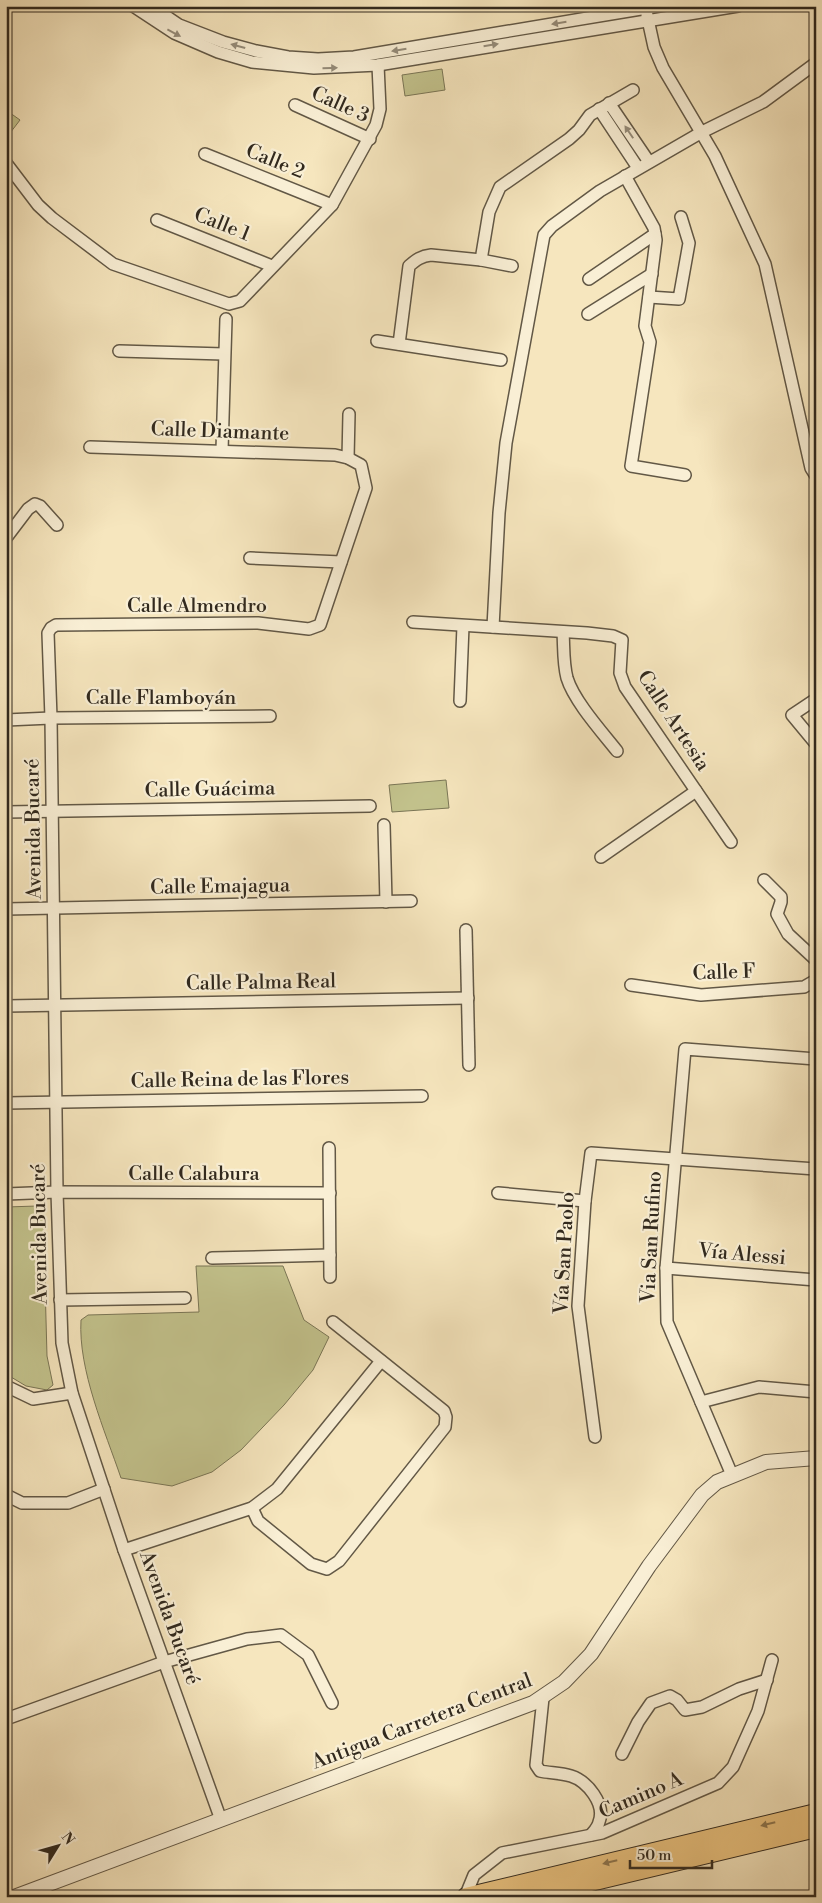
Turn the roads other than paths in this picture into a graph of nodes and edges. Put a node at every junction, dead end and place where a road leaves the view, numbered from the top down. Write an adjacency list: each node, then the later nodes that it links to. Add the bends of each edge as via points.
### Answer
1 (133, 6): 8 (street, one-way to 8, via 174,33 252,62 314,68)
2 (151, 6): 5 (street, one-way to 2, via 354,57 318,58 288,57 223,42 179,25)
3 (659, 6): 5 (street)
4 (738, 6): 6 (street)
5 (646, 8): 6 (street)
6 (648, 20): 8 (street, one-way to 6); 12 (street, via 662,68)
7 (816, 63): 12 (street, via 763,102)
8 (378, 65): 13 (street, via 380,109)
9 (633, 90): 11 (street)
10 (295, 106): 13 (street, Calle 3)
11 (604, 106): 15 (street, one-way to 11); 17 (street); 23 (street, via 590,115 569,138 500,187 489,212)
12 (702, 132): 15 (street); 41 (street, via 765,264 811,468)
13 (370, 139): 19 (street)
14 (205, 154): 19 (street, Calle 2)
15 (649, 162): 17 (street)
16 (6, 163): 24 (street, via 38,205 113,264 229,304 240,301)
17 (638, 168): 18 (street)
18 (625, 176): 22 (street, via 646,211); 49 (street, via 552,226 541,244 506,443)
19 (332, 204): 24 (street)
20 (681, 217): 28 (street, via 689,243 678,299)
21 (157, 220): 24 (street, Calle 1)
22 (655, 234): 26 (street); 27 (street)
23 (481, 260): 25 (street); 32 (street, via 423,255 409,266)
24 (272, 266)
25 (512, 266)
26 (652, 274): 28 (street); 29 (street)
27 (589, 279)
28 (649, 297): 40 (street, via 645,326 650,342 631,466)
29 (588, 314)
30 (226, 319): 34 (street)
31 (377, 341): 32 (street)
32 (399, 344): 35 (street)
33 (119, 351): 34 (street)
34 (224, 354): 38 (street)
35 (501, 360)
36 (349, 414): 39 (street)
37 (90, 447): 38 (street, Calle Diamante)
38 (222, 450): 39 (street, Calle Diamante, via 322,454)
39 (352, 460): 45 (street, via 362,466 366,488)
40 (685, 475)
41 (816, 476)
42 (57, 525): 43 (street, via 40,506 34,504)
43 (6, 538)
44 (250, 558): 45 (street)
45 (341, 562): 47 (street, Calle Almendro, via 320,625 308,629 258,623)
46 (413, 622): 48 (street, Calle Artesia)
47 (56, 625): 54 (street, Avenida Bucaré, via 48,633)
48 (463, 626): 49 (street, Calle Artesia); 52 (street)
49 (493, 627): 50 (street, Calle Artesia)
50 (563, 632): 57 (street, via 568,679 576,696); 58 (street, Calle Artesia, via 613,636 622,640 620,673 625,687)
51 (816, 699): 56 (street, via 792,715)
52 (460, 701)
53 (270, 716): 54 (street, Calle Flamboyán)
54 (52, 718): 55 (street, Calle Flamboyán); 60 (street, Avenida Bucaré)
55 (6, 720)
56 (816, 744)
57 (617, 751)
58 (696, 791): 63 (street, Calle Artesia); 64 (street)
59 (370, 806): 60 (street, Calle Guácima)
60 (51, 810): 61 (street, Calle Guácima); 68 (street, Avenida Bucaré)
61 (6, 812)
62 (384, 825): 67 (street)
63 (731, 842)
64 (601, 857)
65 (764, 880): 71 (street, via 781,897 777,914 788,934)
66 (411, 901): 67 (street, Calle Emajagua)
67 (386, 902): 68 (street, Calle Emajagua)
68 (54, 908): 69 (street, Calle Emajagua); 75 (street, Avenida Bucaré)
69 (6, 909)
70 (466, 930): 74 (street)
71 (816, 960)
72 (816, 980): 73 (street, Calle F, via 804,988 701,995)
73 (631, 985)
74 (468, 998): 75 (street, Calle Palma Real); 78 (street)
75 (55, 1005): 76 (street, Calle Palma Real); 80 (street, Avenida Bucaré)
76 (6, 1006)
77 (816, 1059): 83 (street, Via San Rufino, via 686,1049)
78 (469, 1066)
79 (422, 1096): 80 (street, Calle Reina de las Flores)
80 (58, 1102): 81 (street, Calle Reina de las Flores); 85 (street, Avenida Bucaré)
81 (6, 1103)
82 (329, 1148): 86 (street)
83 (674, 1158): 84 (street); 89 (street, Vía San Paolo, via 591,1153); 92 (street, Via San Rufino)
84 (816, 1169)
85 (57, 1192): 86 (street, Calle Calabura); 88 (street, Calle Calabura); 96 (street, Avenida Bucaré)
86 (330, 1193): 90 (street)
87 (498, 1193): 89 (street)
88 (6, 1194)
89 (585, 1201): 103 (street, Vía San Paolo, via 578,1306)
90 (330, 1255): 91 (street); 93 (street)
91 (212, 1258)
92 (666, 1268): 94 (street, Vía Alessi); 102 (street, Via San Rufino, via 668,1322)
93 (330, 1276)
94 (816, 1280)
95 (185, 1298): 96 (street)
96 (60, 1300): 101 (street, Avenida Bucaré, via 62,1343)
97 (333, 1322): 98 (street)
98 (381, 1361): 108 (street, via 277,1489); 108 (street, via 444,1411 444,1427 339,1560 327,1569 311,1564 258,1521)
99 (6, 1386): 101 (street, via 33,1399)
100 (816, 1392): 102 (street, via 759,1387)
101 (72, 1393): 106 (street, Avenida Bucaré)
102 (701, 1402): 105 (street, Via San Rufino)
103 (595, 1437)
104 (816, 1458): 105 (street, Antigua Carretera Central, via 766,1462)
105 (732, 1475): 113 (street, Antigua Carretera Central, via 702,1495 649,1566 591,1654)
106 (104, 1489): 107 (street, via 68,1503 22,1503); 109 (street, Avenida Bucaré)
107 (6, 1495)
108 (252, 1508): 109 (street)
109 (124, 1550): 111 (street, Avenida Bucaré)
110 (772, 1660): 112 (street, Camino A)
111 (164, 1662): 114 (street, via 248,1639 281,1635 308,1655); 115 (street); 118 (street, Avenida Bucaré)
112 (767, 1680): 116 (street, via 702,1707 685,1710 670,1696 651,1703); 120 (street, Camino A, via 758,1711 733,1767 718,1783)
113 (543, 1698): 118 (street, Antigua Carretera Central); 120 (street, via 536,1765 540,1771 571,1776 588,1787 598,1800 600,1812 600,1821)
114 (332, 1703)
115 (6, 1719)
116 (622, 1754)
117 (816, 1812): 122 (highway, one-way to 122)
118 (221, 1820): 121 (street, Antigua Carretera Central)
119 (816, 1828): 123 (highway)
120 (591, 1836): 122 (street, Camino A, via 502,1853 474,1875)
121 (14, 1897)
122 (466, 1897)
123 (528, 1897)

